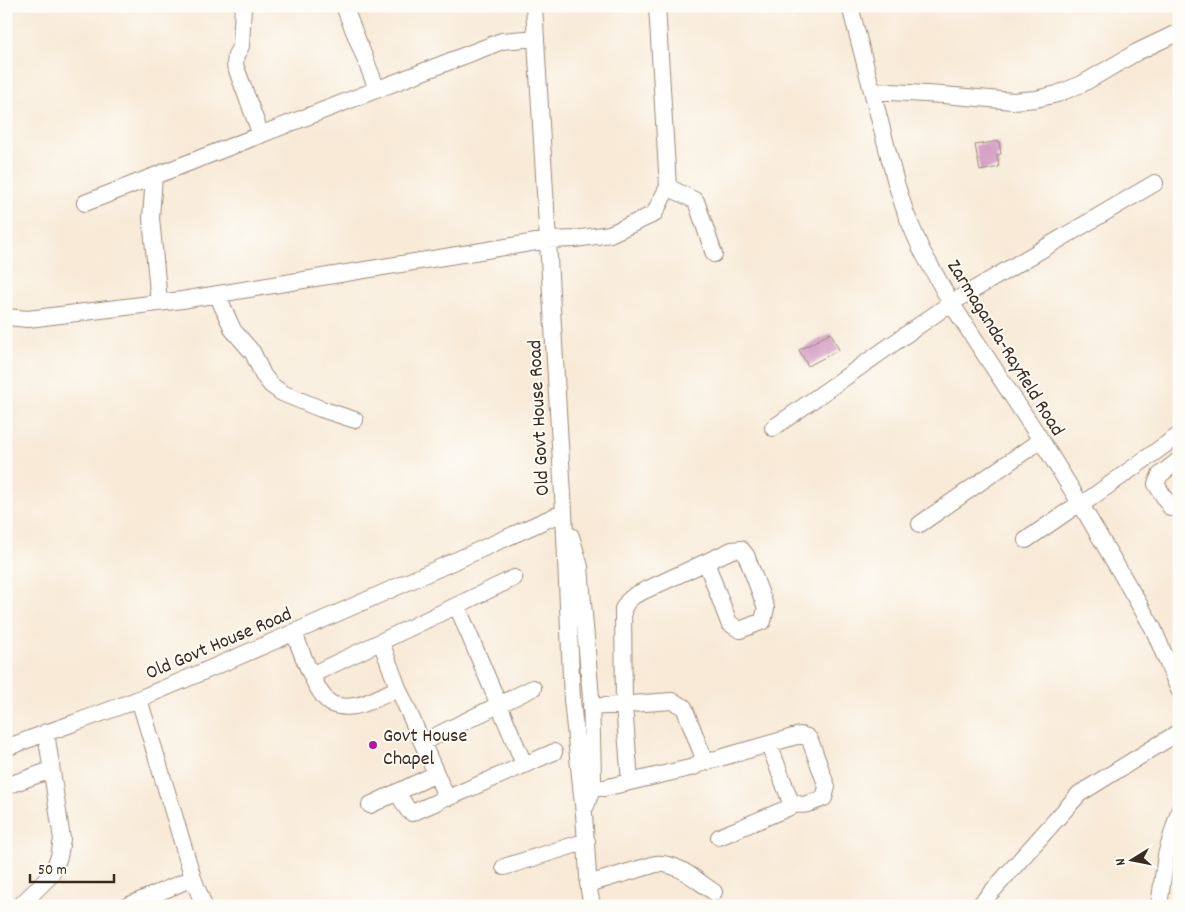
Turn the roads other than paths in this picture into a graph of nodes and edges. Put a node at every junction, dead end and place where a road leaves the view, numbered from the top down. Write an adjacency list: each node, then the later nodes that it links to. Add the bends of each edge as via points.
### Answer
1 (243, 6): 10 (street, via 241,46 235,65)
2 (344, 6): 8 (street)
3 (534, 6): 7 (street, Old Govt House Road)
4 (657, 6): 13 (street)
5 (851, 7): 9 (street, Zarmaganda-Rayfield Road)
6 (1179, 32): 9 (street, via 1082,84 1036,99 1013,101)
7 (536, 38): 8 (street, via 502,41); 15 (street, Old Govt House Road)
8 (377, 90): 10 (street)
9 (873, 92): 19 (street, Zarmaganda-Rayfield Road, via 906,214 921,249)
10 (261, 135): 11 (street)
11 (154, 176): 14 (street); 18 (street, via 151,218)
12 (1155, 184): 19 (street)
13 (668, 187): 15 (street, via 654,214 610,234); 16 (street, via 696,202)
14 (85, 204)
15 (548, 240): 17 (street); 28 (street, Old Govt House Road)
16 (714, 254)
17 (218, 294): 18 (street); 21 (street, via 233,330 253,353 271,385 282,393)
18 (159, 302): 20 (street, via 28,319)
19 (952, 303): 22 (street); 24 (street, Zarmaganda-Rayfield Road)
20 (6, 317)
21 (355, 420)
22 (773, 428)
23 (1179, 435): 26 (street)
24 (1041, 440): 26 (street, Zarmaganda-Rayfield Road); 29 (street)
25 (1179, 460): 27 (street, via 1160,474 1156,484 1172,508)
26 (1081, 504): 30 (street); 41 (street, Zarmaganda-Rayfield Road, via 1152,628)
27 (1179, 507)
28 (564, 518): 34 (street, Old Govt House Road); 37 (street, via 580,567); 38 (street)
29 (920, 524)
30 (1026, 540)
31 (706, 562): 31 (street, via 741,549 766,608 763,621 740,630 729,623); 43 (street, via 635,595 623,609)
32 (514, 578): 33 (street)
33 (457, 606): 35 (street); 44 (street)
34 (294, 633): 36 (street); 42 (street, Old Govt House Road)
35 (381, 642): 36 (street); 39 (street)
36 (311, 675): 39 (street, via 320,692 331,703 341,706 356,706)
37 (589, 679): 38 (street); 45 (street)
38 (571, 680): 64 (street)
39 (398, 688): 48 (street)
40 (533, 688): 44 (street)
41 (1179, 690)
42 (138, 699): 46 (street, Old Govt House Road); 68 (street)
43 (624, 704): 45 (street); 53 (street, via 672,701 684,707 704,759); 56 (street)
44 (498, 705): 48 (street); 52 (street)
45 (591, 707): 58 (street)
46 (46, 732): 50 (street, Old Govt House Road); 54 (street)
47 (1179, 732): 75 (street, via 1080,794)
48 (422, 742): 55 (street)
49 (769, 744): 53 (street); 62 (street, via 790,800); 62 (street, via 800,735 810,740 827,792 824,798)
50 (6, 748)
51 (554, 752): 52 (street)
52 (524, 764): 60 (street)
53 (699, 764): 56 (street)
54 (51, 770): 57 (street); 71 (street, via 62,839 59,857 52,875)
55 (436, 774): 59 (street); 60 (street)
56 (630, 782): 58 (street)
57 (6, 786)
58 (593, 787): 64 (street)
59 (397, 792): 60 (street, via 412,813); 61 (street)
60 (446, 796)
61 (370, 805)
62 (795, 805): 65 (street)
63 (1179, 811): 76 (street, via 1166,855)
64 (584, 814): 66 (street)
65 (719, 837)
66 (586, 841): 67 (street); 69 (street)
67 (504, 867)
68 (193, 878): 72 (street); 73 (street)
69 (588, 884): 70 (street, via 664,863 675,866); 74 (street)
70 (714, 892)
71 (20, 906)
72 (127, 906)
73 (204, 906)
74 (592, 906)
75 (979, 906)
76 (1159, 906)

